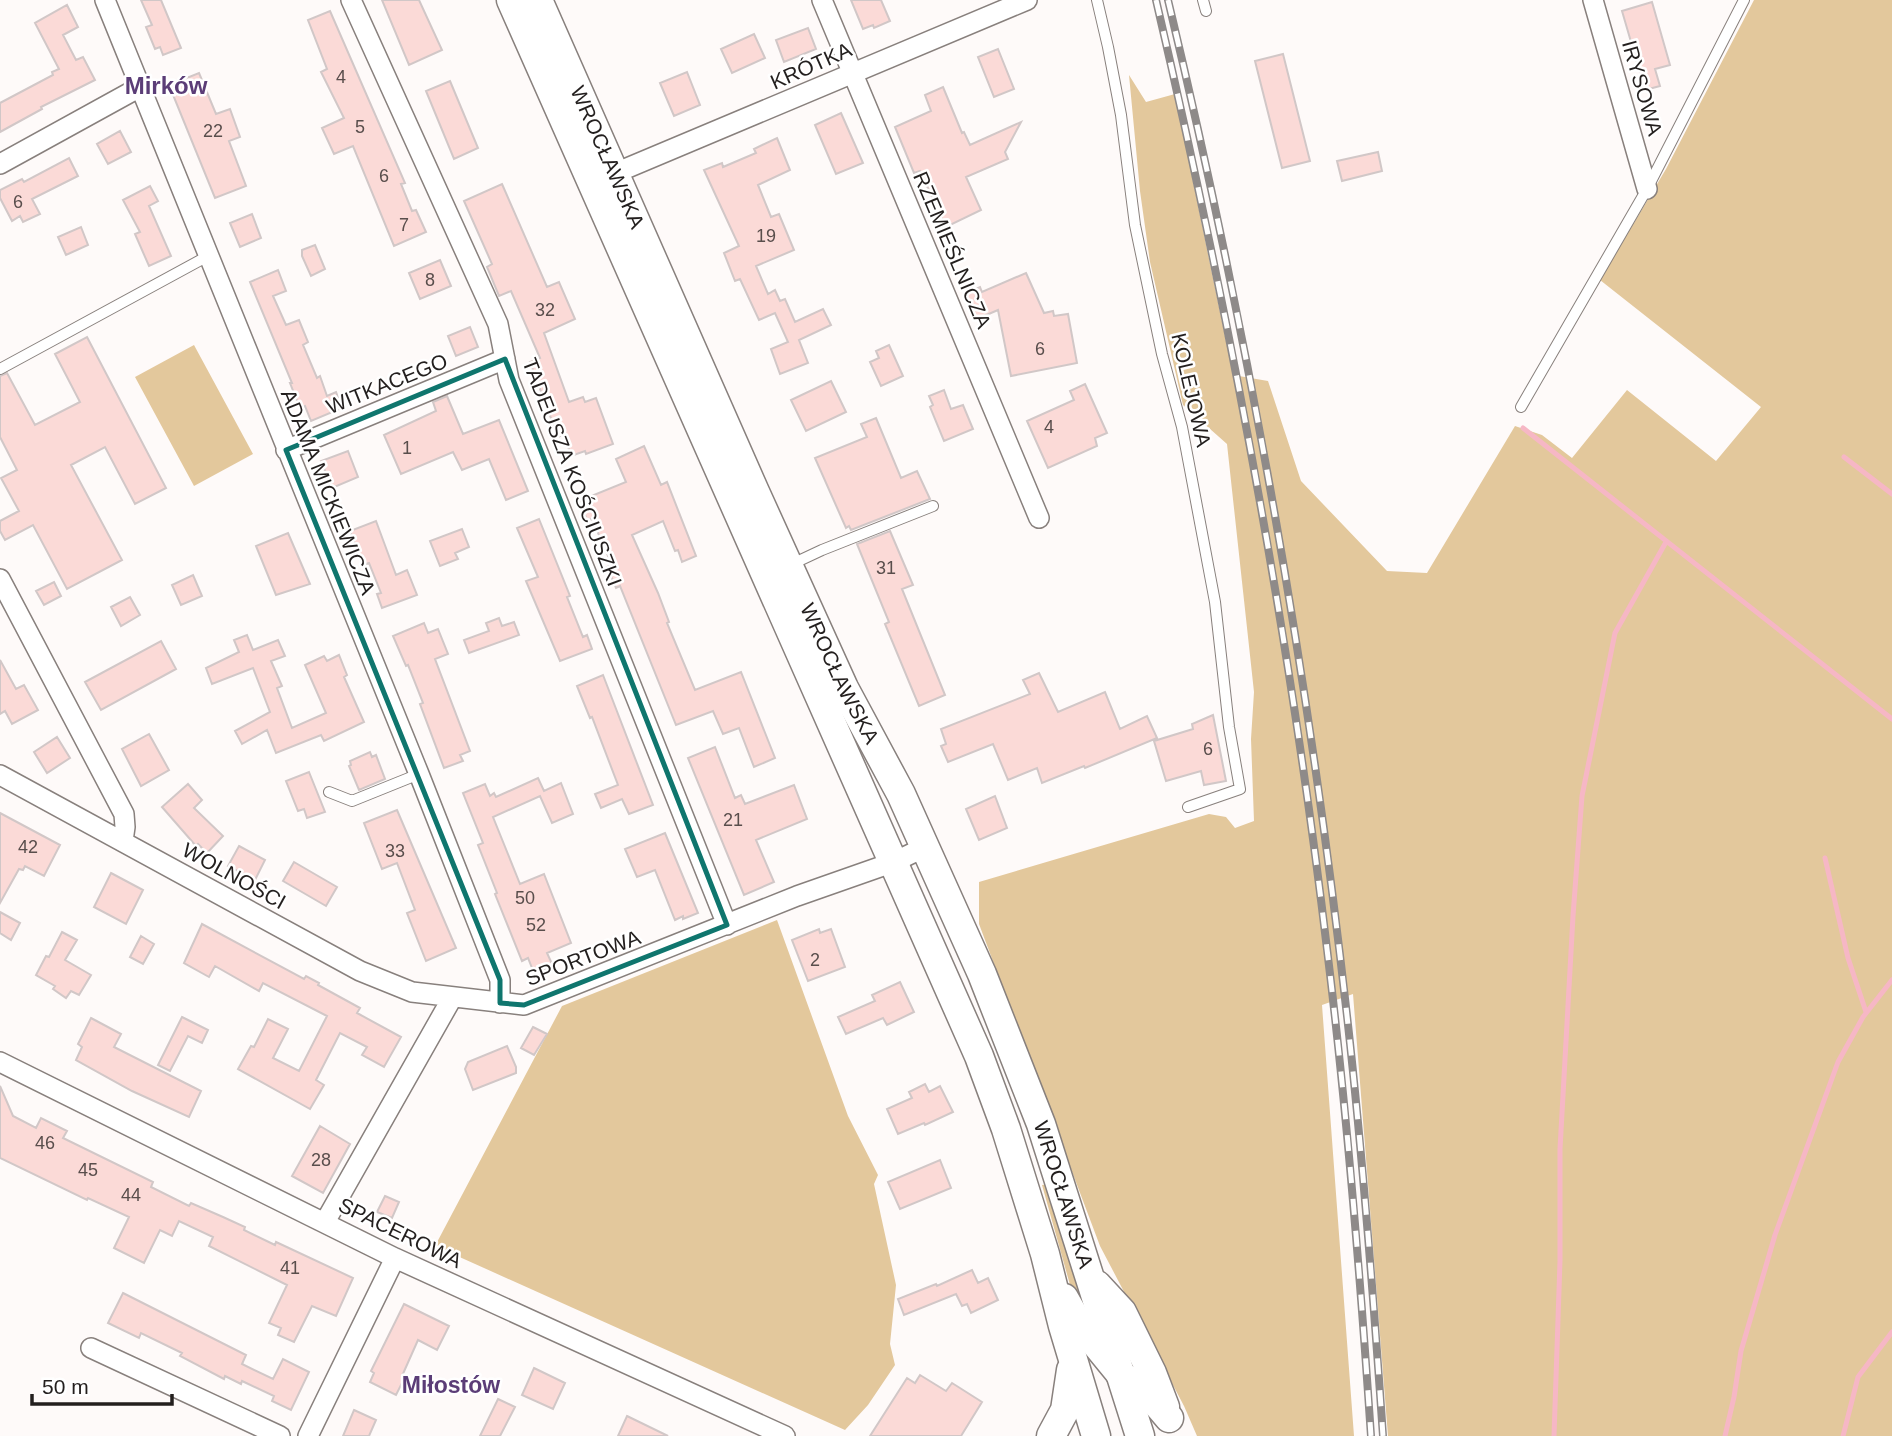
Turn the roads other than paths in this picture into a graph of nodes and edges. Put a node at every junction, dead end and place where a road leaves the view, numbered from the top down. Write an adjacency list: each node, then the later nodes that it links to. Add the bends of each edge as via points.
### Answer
1 (105, 0): 13 (street, ADAMA MICKIEWICZA)
2 (351, 0): 18 (street, TADEUSZA KOŚCIUSZKI, via 498,324)
3 (511, 0): 32 (main road, WROCŁAWSKA)
4 (538, 0): 15 (main road, WROCŁAWSKA)
5 (822, 0): 12 (street, RZEMIEŚLNICZA)
6 (1027, 0): 12 (street, KRÓTKA)
7 (1097, 0): 29 (lane, KOLEJOWA, via 1121,116 1135,225 1182,428 1215,602 1240,789)
8 (1203, 0): 11 (lane)
9 (1593, 0): 16 (street, IRYSOWA)
10 (1744, 0): 16 (lane)
11 (1206, 11)
12 (852, 73): 15 (street, KRÓTKA); 23 (street, RZEMIEŚLNICZA)
13 (140, 87): 14 (street); 17 (street, ADAMA MICKIEWICZA)
14 (0, 164)
15 (613, 174): 24 (main road, WROCŁAWSKA)
16 (1647, 189): 20 (lane)
17 (208, 256): 19 (lane); 21 (street, ADAMA MICKIEWICZA)
18 (505, 359): 21 (street, WITKACEGO); 33 (street, TADEUSZA KOŚCIUSZKI, via 516,398)
19 (0, 369)
20 (1521, 407)
21 (286, 450): 26 (street, ADAMA MICKIEWICZA)
22 (933, 506): 24 (lane)
23 (1039, 519)
24 (789, 565): 31 (main road, WROCŁAWSKA, via 844,688)
25 (0, 579): 30 (street, via 124,814)
26 (419, 774): 28 (lane, via 352,801); 35 (street, ADAMA MICKIEWICZA, via 500,980)
27 (0, 775): 30 (street, WOLNOŚCI)
28 (329, 792)
29 (1188, 807)
30 (123, 841): 34 (street, WOLNOŚCI, via 360,971 412,992)
31 (925, 847): 32 (street, SPORTOWA); 40 (main road, WROCŁAWSKA, via 1020,1069)
32 (894, 862): 33 (street, SPORTOWA); 39 (main road, WROCŁAWSKA, via 979,1056)
33 (727, 925): 35 (street, SPORTOWA, via 524,1005)
34 (452, 998): 35 (street, SPORTOWA); 37 (street)
35 (500, 1003)
36 (0, 1062): 37 (street, SPACEROWA)
37 (325, 1222): 38 (street, SPACEROWA)
38 (396, 1258): 47 (street); 48 (street, SPACEROWA)
39 (1051, 1273): 42 (main road, WROCŁAWSKA, via 1077,1321); 43 (main road, WROCŁAWSKA)
40 (1091, 1278): 42 (main road, WROCŁAWSKA); 44 (main road, via 1122,1312)
41 (91, 1348): 46 (street)
42 (1116, 1365): 44 (main road, via 1146,1391); 45 (main road); 50 (main road)
43 (1074, 1366): 45 (main road, WROCŁAWSKA); 49 (main road, via 1065,1410)
44 (1172, 1427)
45 (1086, 1429)
46 (280, 1436)
47 (308, 1436)
48 (785, 1436)
49 (1051, 1436)
50 (1140, 1436)

